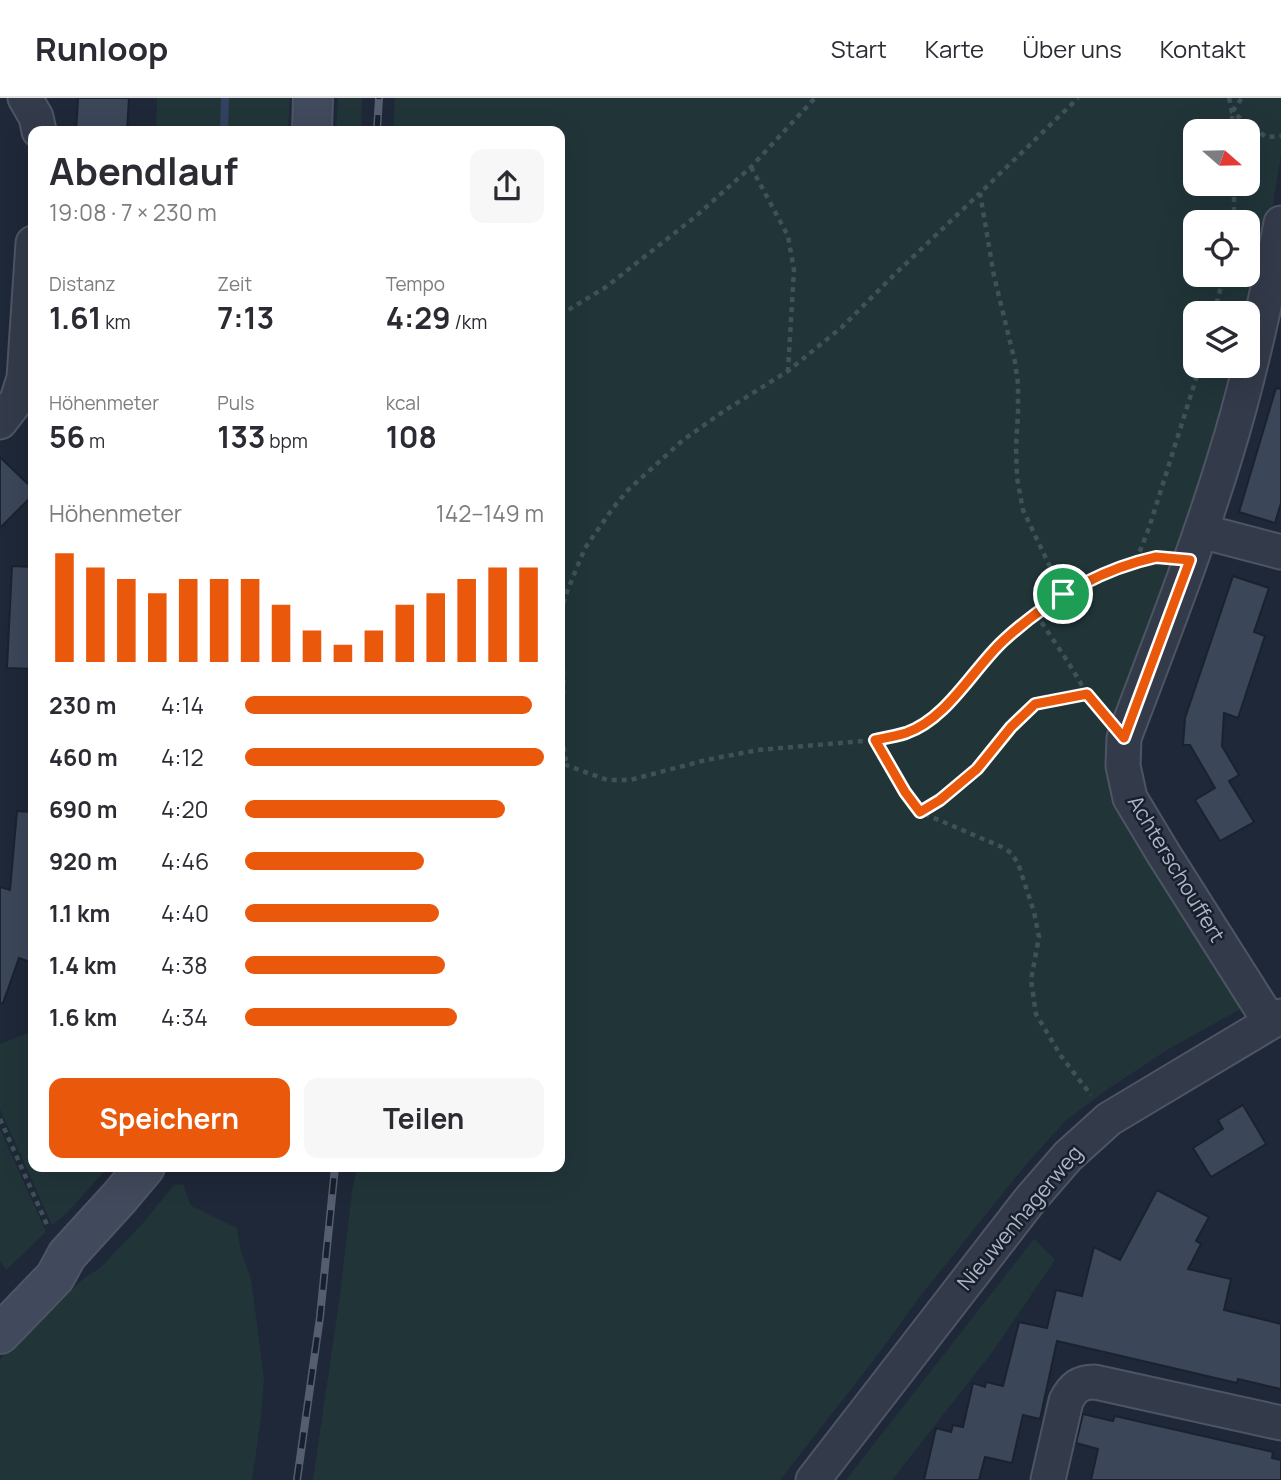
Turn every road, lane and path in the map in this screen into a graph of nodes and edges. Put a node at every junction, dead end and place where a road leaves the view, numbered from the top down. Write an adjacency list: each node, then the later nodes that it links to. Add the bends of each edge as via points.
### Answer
1 (25, 98): 9 (street)
2 (313, 98): 10 (street)
3 (815, 98): 12 (path)
4 (1078, 98): 13 (path)
5 (1229, 98): 7 (path)
6 (1242, 98): 7 (path)
7 (1232, 112): 8 (path); 11 (path, via 1266,137)
8 (1232, 119)
9 (37, 126)
10 (312, 126)
11 (1281, 136)
12 (751, 167): 15 (path, via 606,287); 17 (path, via 790,247 794,270)
13 (980, 193): 17 (path, via 842,327); 23 (path, via 1018,384 1017,478 1023,510)
14 (1281, 223): 20 (street, Achterschouffert, via 1247,381)
15 (565, 312)
16 (28, 318): 19 (street, via 24,378 18,400)
17 (788, 371): 24 (path, via 683,440 628,490 585,548)
18 (1196, 378): 22 (path)
19 (0, 422)
20 (1196, 545): 21 (street); 22 (path); 27 (street, Achterschouffert)
21 (1281, 552)
22 (1136, 561): 23 (path)
23 (1063, 594): 25 (path)
24 (565, 598)
25 (1036, 614): 26 (path); 28 (path, via 1001,643 931,719 908,733)
26 (1087, 694): 27 (path); 31 (path, via 1035,704 977,769)
27 (1124, 738): 32 (street, Achterschouffert, via 1123,766 1130,797)
28 (875, 740): 30 (path, via 758,750 630,780 607,780); 31 (path)
29 (565, 758): 30 (path)
30 (566, 765)
31 (920, 812): 34 (path, via 1002,847 1018,863 1039,937 1031,980 1036,1014 1061,1056)
32 (1275, 1019): 34 (street, Nieuwenhagerweg)
33 (0, 1119): 36 (path)
34 (1110, 1119): 40 (street, Nieuwenhagerweg, via 1068,1156 1029,1201)
35 (141, 1172): 36 (street, via 112,1206)
36 (60, 1246): 37 (street); 38 (street, via 55,1277)
37 (0, 1307)
38 (0, 1334)
39 (1281, 1423): 41 (street, via 1086,1382 1070,1392 1066,1401)
40 (813, 1480)
41 (1048, 1480)

